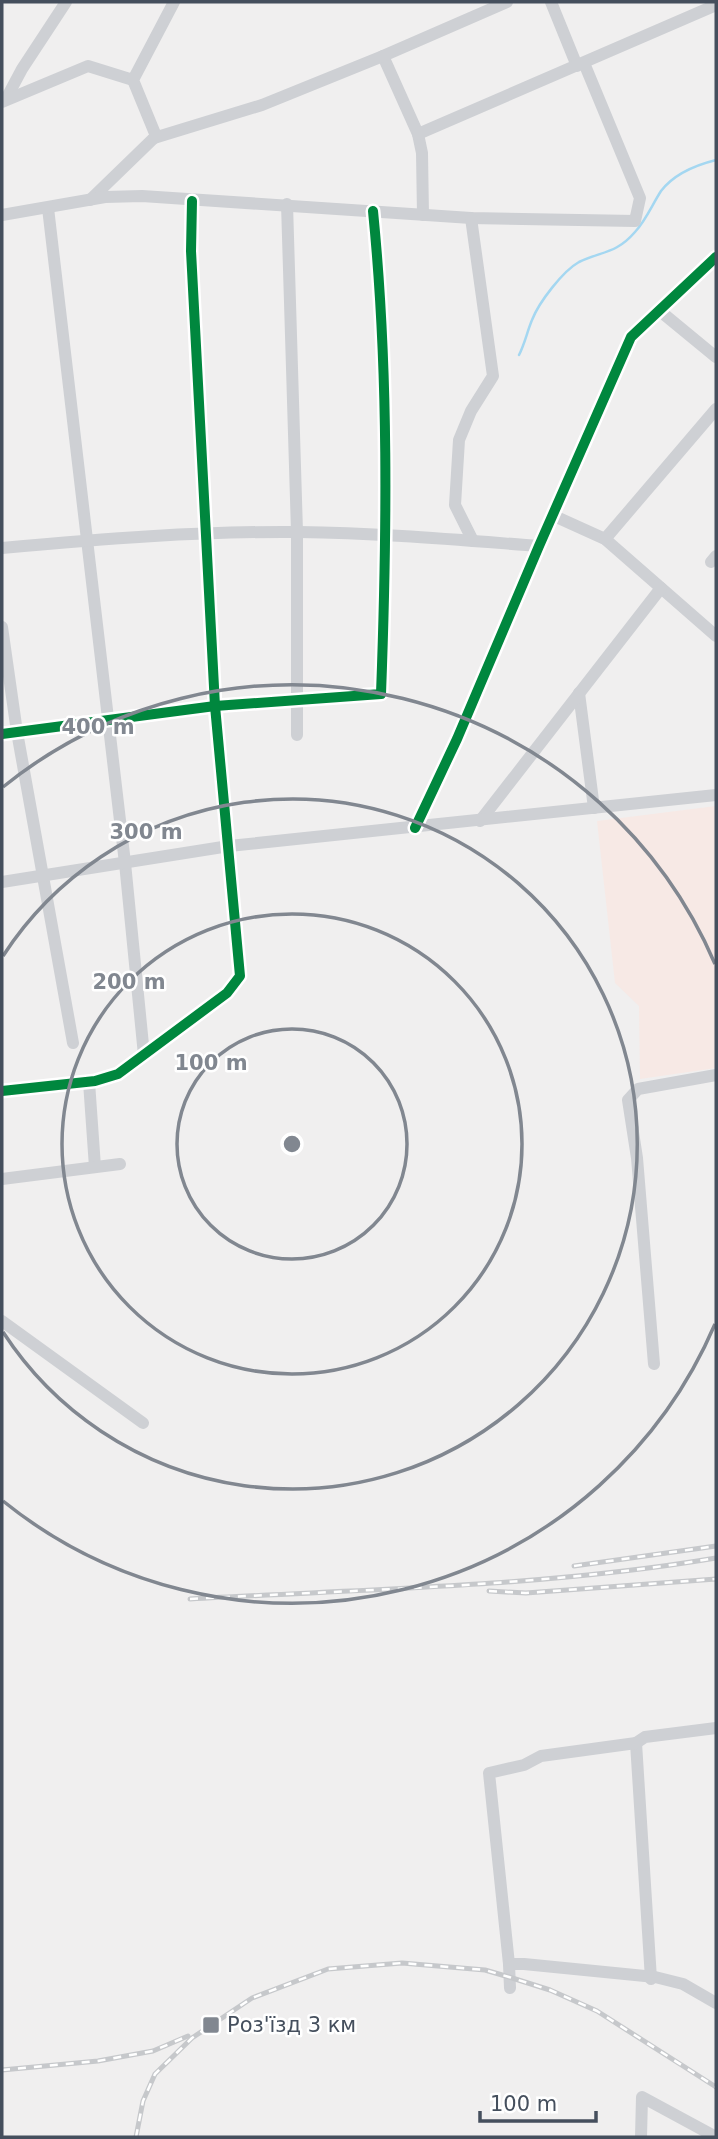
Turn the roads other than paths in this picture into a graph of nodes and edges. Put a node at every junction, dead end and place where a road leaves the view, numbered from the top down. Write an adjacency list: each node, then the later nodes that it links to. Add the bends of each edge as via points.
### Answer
1 (66, 2): 9 (street)
2 (174, 2): 8 (street)
3 (551, 2): 7 (street)
4 (503, 3): 6 (street)
5 (716, 5): 7 (street)
6 (383, 57): 10 (street); 11 (street, via 262,105)
7 (581, 64): 10 (street); 19 (street, via 640,198 635,221)
8 (133, 80): 9 (street, via 88,66); 11 (street)
9 (4, 101)
10 (418, 134): 18 (street)
11 (154, 138): 12 (street)
12 (89, 200): 13 (street, via 142,196); 15 (street)
13 (192, 201): 14 (street); 26 (street)
14 (287, 204): 16 (street); 25 (street)
15 (48, 208): 17 (street); 29 (street)
16 (373, 211): 18 (street); 27 (street, via 381,297)
17 (2, 215)
18 (423, 215): 19 (street)
19 (471, 218): 30 (street, via 493,376 459,440 455,505)
20 (716, 257): 21 (street)
21 (660, 311): 22 (street); 24 (street, via 631,337)
22 (716, 357)
23 (716, 409): 28 (street)
24 (552, 515): 28 (street); 31 (street)
25 (297, 532): 26 (street); 27 (street); 37 (street)
26 (207, 534): 29 (street); 38 (street)
27 (387, 534): 30 (street); 37 (street, via 382,694)
28 (605, 539): 33 (street)
29 (86, 540): 32 (street); 39 (street)
30 (473, 541): 31 (street)
31 (539, 546): 46 (street)
32 (2, 548)
33 (661, 588): 35 (street); 36 (street)
34 (2, 627): 40 (street)
35 (716, 636)
36 (579, 694): 44 (street); 45 (street)
37 (297, 700): 38 (street); 42 (street)
38 (215, 706): 39 (street); 47 (street)
39 (109, 721): 40 (street); 48 (street)
40 (17, 732): 41 (street); 49 (street)
41 (2, 734)
42 (298, 735)
43 (716, 795): 44 (street)
44 (594, 808): 45 (street)
45 (480, 821): 46 (street)
46 (415, 828): 47 (street)
47 (229, 846): 48 (street); 52 (street, via 240,976 228,993)
48 (125, 863): 49 (street); 52 (street)
49 (44, 876): 50 (street); 51 (street)
50 (2, 882)
51 (73, 1043)
52 (144, 1055): 54 (street, via 118,1074)
53 (716, 1075): 60 (street, via 638,1089 628,1100)
54 (89, 1082): 55 (street); 57 (street)
55 (2, 1091)
56 (120, 1164): 57 (street)
57 (96, 1167): 58 (street)
58 (2, 1179)
59 (2, 1321): 61 (street)
60 (653, 1364)
61 (143, 1423)
62 (716, 1728): 63 (street, via 645,1737)
63 (636, 1743): 64 (street, via 541,1756 489,1773); 65 (street)
64 (509, 1965): 65 (street); 66 (street)
65 (652, 1979): 67 (street, via 683,1984)
66 (510, 1988)
67 (716, 2003)
68 (641, 2137): 69 (street, via 642,2097)
69 (716, 2137)

